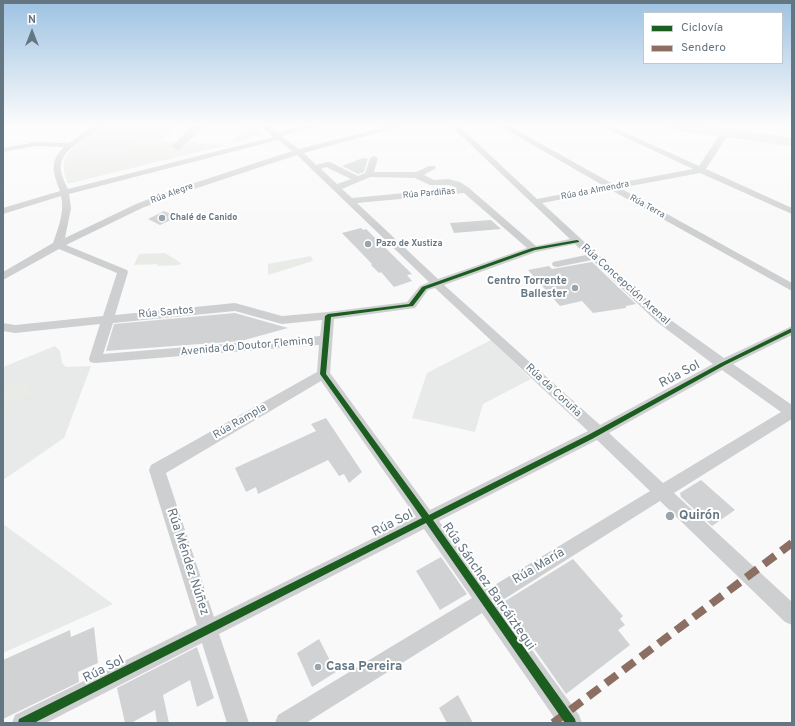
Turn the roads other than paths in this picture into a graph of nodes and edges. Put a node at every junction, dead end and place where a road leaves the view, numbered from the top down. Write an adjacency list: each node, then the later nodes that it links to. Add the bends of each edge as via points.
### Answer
1 (59, 160): 19 (street, via 56,169)
2 (184, 160): 19 (street)
3 (274, 160): 26 (street, Rúa Alegre, via 139,206)
4 (306, 160): 10 (street, Rúa da Coruña)
5 (374, 160): 13 (street)
6 (490, 160): 21 (street, Rúa Concepción Arenal)
7 (564, 160): 16 (street, Rúa Terra)
8 (679, 160): 12 (street)
9 (708, 160): 12 (street)
10 (315, 168): 15 (street, via 327,164); 17 (street, Rúa da Coruña)
11 (432, 168): 14 (street)
12 (701, 170): 16 (street, Rúa da Almendra); 24 (street)
13 (370, 174): 14 (street); 15 (street)
14 (417, 175): 18 (street, via 433,183 457,184)
15 (358, 179): 17 (street)
16 (612, 187): 21 (street, Rúa da Almendra); 32 (street, Rúa Terra)
17 (336, 188): 20 (street, Rúa da Coruña)
18 (466, 190): 20 (street, Rúa Pardiñas); 27 (street, Rúa Pardiñas)
19 (63, 191): 22 (street); 23 (street); 26 (street, via 67,203)
20 (351, 201): 31 (street, Rúa da Coruña)
21 (535, 202): 25 (street, Rúa Concepción Arenal)
22 (3, 207)
23 (3, 211)
24 (792, 211)
25 (577, 241): 27 (street); 28 (street, Rúa Concepción Arenal)
26 (58, 245): 30 (street, Rúa Alegre); 34 (street, via 123,272)
27 (534, 249): 31 (street)
28 (593, 257): 29 (street); 38 (street, Rúa Concepción Arenal, via 661,319)
29 (557, 264)
30 (3, 277)
31 (437, 284): 33 (street, via 424,288 411,305); 41 (street, Rúa da Coruña)
32 (792, 288)
33 (328, 316): 34 (street, Rúa Santos, via 282,320 235,307); 37 (street, Avenida do Doutor Fleming)
34 (108, 319): 35 (street, Rúa Santos, via 15,329); 37 (street, Avenida do Doutor Fleming, via 95,359)
35 (3, 327)
36 (792, 330): 38 (street, Rúa Sol)
37 (325, 340): 39 (street)
38 (723, 364): 40 (street, Rúa Concepción Arenal); 41 (street, Rúa Sol)
39 (323, 374): 42 (street, Rúa Rampla); 44 (street, Rúa Sánchez Barcáiztegui)
40 (792, 412): 43 (street, Rúa María)
41 (598, 432): 43 (street, Rúa da Coruña); 44 (street, Rúa Sol)
42 (157, 470): 47 (street, Rúa Méndez Núñez)
43 (661, 493): 45 (street, Rúa María); 46 (street, Rúa da Coruña)
44 (428, 519): 45 (street, Rúa Sánchez Barcáiztegui); 47 (street, Rúa Sol)
45 (485, 601): 50 (street, Rúa María); 51 (street, Rúa Sánchez Barcáiztegui)
46 (792, 615)
47 (208, 630): 48 (street, Rúa Sol); 49 (street, Rúa Méndez Núñez)
48 (23, 723)
49 (238, 723)
50 (286, 723)
51 (571, 723)

